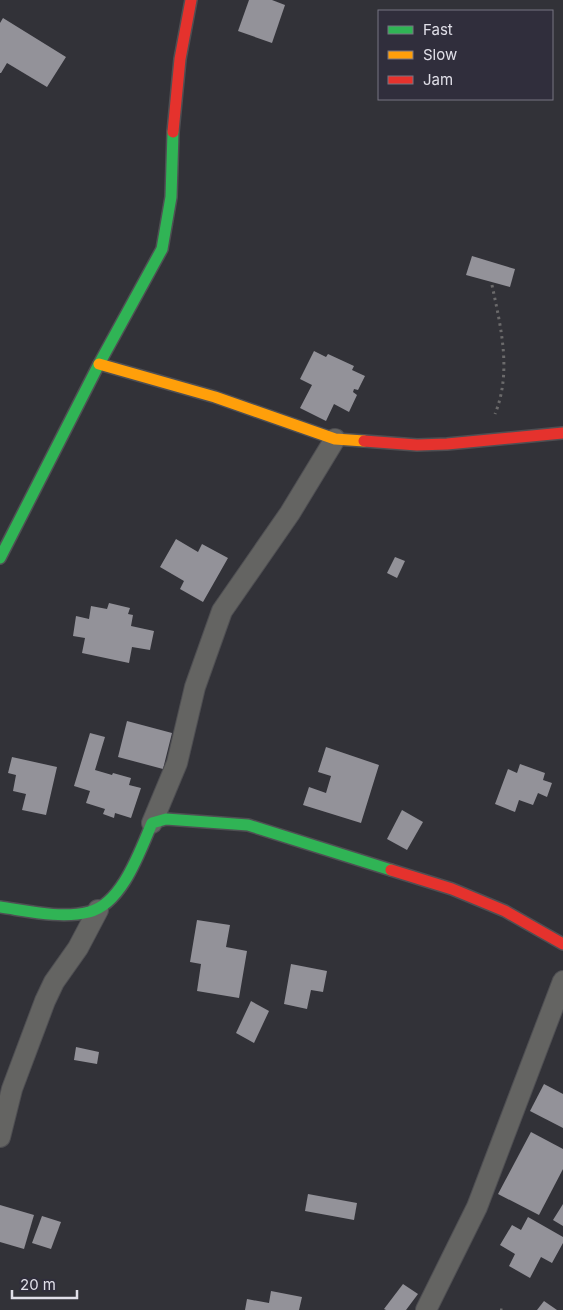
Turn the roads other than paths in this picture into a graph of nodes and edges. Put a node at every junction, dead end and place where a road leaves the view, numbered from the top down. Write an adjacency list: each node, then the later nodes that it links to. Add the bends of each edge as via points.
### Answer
1 (191, 0): 2 (street, via 173,118 171,197 162,249)
2 (100, 364): 4 (street, via 215,397); 5 (street)
3 (563, 433): 4 (street, via 417,445)
4 (335, 439): 6 (street, via 290,513 222,611 195,687 177,763)
5 (0, 558)
6 (152, 823): 8 (street, via 137,859 117,893); 9 (street, via 166,819 248,825 452,889 505,911)
7 (0, 907): 8 (street, via 69,915)
8 (98, 910): 11 (street, via 45,1001 12,1089)
9 (563, 944)
10 (563, 981): 12 (street, via 477,1206)
11 (0, 1137)
12 (426, 1310)

